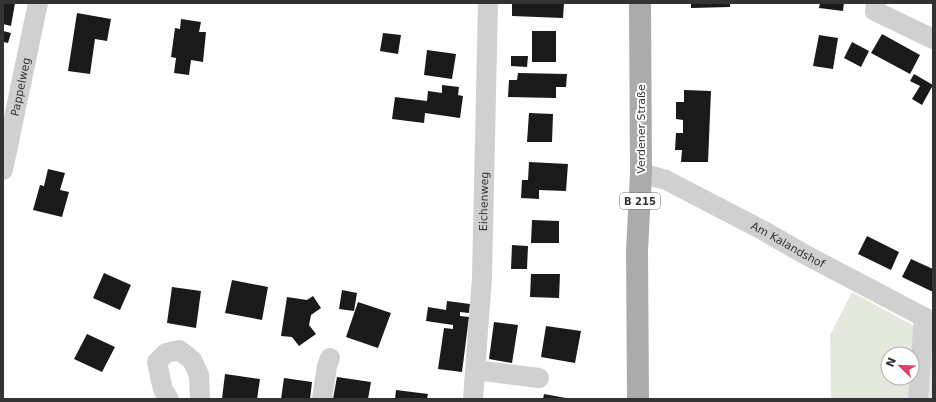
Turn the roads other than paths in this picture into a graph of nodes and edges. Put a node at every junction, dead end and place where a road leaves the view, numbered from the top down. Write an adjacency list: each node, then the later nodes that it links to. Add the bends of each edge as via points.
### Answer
1 (38, 3): 6 (street, Pappelweg)
2 (488, 3): 10 (street, Eichenweg, via 482,277)
3 (640, 3): 7 (main road, Verdener Straße / B 215)
4 (876, 3): 5 (street, via 875,11)
5 (933, 39)
6 (3, 170)
7 (642, 173): 8 (street, Am Kalandshof, via 666,180 764,230); 16 (main road, Verdener Straße / B 215, via 637,251)
8 (928, 320): 17 (street)
9 (330, 358): 14 (street)
10 (475, 370): 11 (street); 15 (street, Eichenweg)
11 (539, 378)
12 (169, 399): 13 (street, via 163,390 157,362 166,353 179,350 192,360 199,375)
13 (200, 399)
14 (322, 399)
15 (473, 399)
16 (638, 399)
17 (918, 399)

